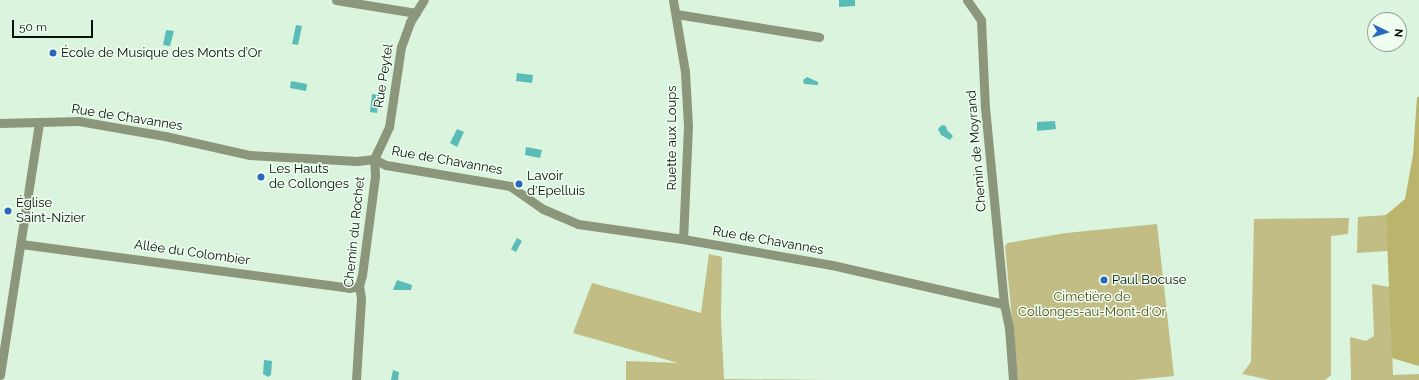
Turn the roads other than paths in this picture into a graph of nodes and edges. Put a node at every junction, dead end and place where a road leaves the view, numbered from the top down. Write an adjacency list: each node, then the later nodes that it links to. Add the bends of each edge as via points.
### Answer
1 (336, 0): 5 (street)
2 (424, 0): 5 (street, Rue Peytel)
3 (673, 0): 6 (street, Ruette aux Loups)
4 (967, 0): 14 (street, Chemin de Moyrand, via 980,20 985,107)
5 (416, 13): 10 (street, Rue Peytel, via 401,46 389,127)
6 (676, 14): 7 (street); 11 (street, Ruette aux Loups, via 685,72 688,126)
7 (819, 37)
8 (39, 122): 9 (street, Rue de Chavannes); 10 (street, Rue de Chavannes, via 79,121 165,136 249,155 357,161); 12 (street)
9 (0, 123)
10 (374, 159): 11 (street, Rue de Chavannes, via 386,165 510,186 543,210 578,224); 13 (street, Chemin du Rochet, via 375,176)
11 (683, 239): 14 (street, Rue de Chavannes, via 832,265)
12 (21, 244): 13 (street, Allée du Colombier, via 349,288); 15 (street)
13 (359, 286): 16 (street, Chemin du Rochet, via 361,298)
14 (1004, 304): 17 (street, Chemin de Moyrand, via 1009,328)
15 (0, 375)
16 (356, 380)
17 (1013, 380)

